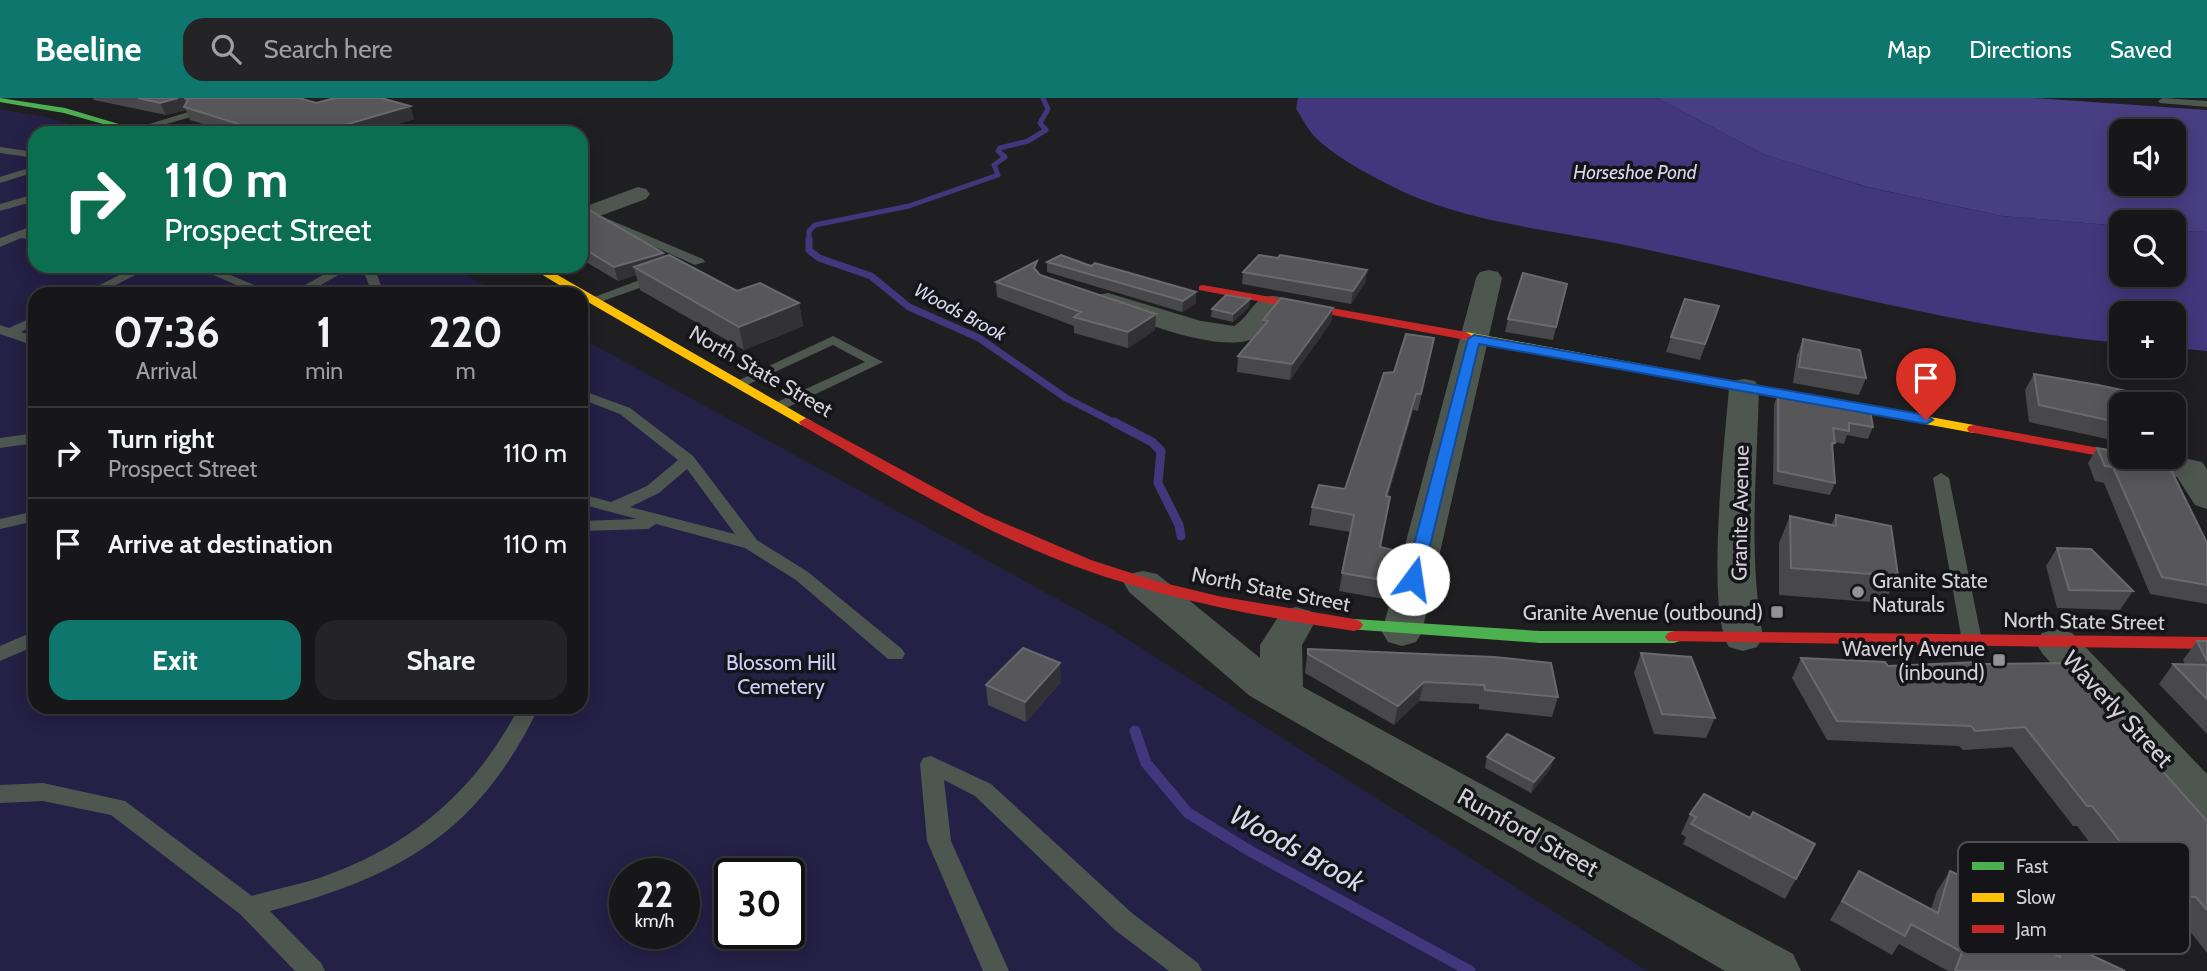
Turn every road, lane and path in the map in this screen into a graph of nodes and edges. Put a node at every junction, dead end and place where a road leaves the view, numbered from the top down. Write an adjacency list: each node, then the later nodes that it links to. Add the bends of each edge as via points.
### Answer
1 (0, 100): 5 (main road)
2 (2163, 101): 3 (lane)
3 (2207, 104)
4 (188, 115): 6 (lane)
5 (121, 126)
6 (155, 126)
7 (0, 150): 8 (lane)
8 (28, 154)
9 (28, 171): 10 (lane)
10 (0, 180)
11 (638, 194): 14 (street)
12 (28, 199): 13 (lane)
13 (0, 208)
14 (588, 213)
15 (588, 217): 32 (lane, via 699,262)
16 (28, 231): 17 (lane)
17 (19, 234): 18 (lane); 19 (lane)
18 (28, 235)
19 (0, 243)
20 (132, 273): 25 (lane)
21 (216, 273): 26 (lane)
22 (335, 273): 27 (lane)
23 (547, 273): 28 (main road, North State Street)
24 (1489, 278): 37 (street)
25 (103, 287)
26 (252, 287)
27 (308, 287)
28 (573, 287)
29 (1203, 288): 33 (main road)
30 (588, 295): 32 (main road, North State Street)
31 (1088, 295): 33 (street, via 1232,335 1246,332)
32 (595, 299): 38 (main road, North State Street)
33 (1270, 303): 37 (main road)
34 (28, 322): 35 (lane)
35 (5, 330): 36 (lane)
36 (28, 339)
37 (1474, 339): 39 (main road); 58 (street)
38 (740, 383): 41 (main road, North State Street); 41 (lane, via 833,340 876,362)
39 (1744, 388): 44 (main road); 59 (street, Granite Avenue, via 1737,536)
40 (588, 397): 45 (lane, via 625,411)
41 (780, 406): 56 (main road, North State Street, via 976,516 1088,566)
42 (28, 439): 43 (lane)
43 (0, 443)
44 (2109, 454)
45 (687, 459): 50 (lane, via 667,483); 55 (lane)
46 (2186, 468): 48 (street)
47 (1941, 478): 60 (lane)
48 (2207, 498)
49 (588, 501): 50 (lane)
50 (610, 508): 52 (lane)
51 (28, 518): 53 (lane)
52 (669, 523): 54 (lane); 55 (lane)
53 (0, 524)
54 (588, 526)
55 (751, 544): 65 (lane, via 802,576)
56 (1143, 583): 57 (main road, North State Street); 66 (street, Rumford Street, via 1265,685)
57 (1296, 620): 58 (main road, North State Street); 66 (street, via 1281,645)
58 (1402, 632): 59 (main road, North State Street)
59 (1743, 637): 60 (main road, North State Street)
60 (1972, 640): 62 (main road, North State Street)
61 (28, 641): 64 (lane)
62 (2057, 643): 63 (main road, North State Street); 69 (street, Waverly Street)
63 (2207, 643)
64 (0, 654)
65 (895, 654)
66 (1282, 693): 74 (street, Rumford Street)
67 (526, 714): 70 (lane, via 513,745 474,796 425,838 337,881)
68 (0, 794): 70 (lane, via 43,792 117,807)
69 (2207, 805)
70 (249, 907): 71 (lane)
71 (312, 971)
72 (996, 971): 73 (lane, via 939,841 932,764 984,790 1124,922)
73 (1189, 971)
74 (1774, 971)

